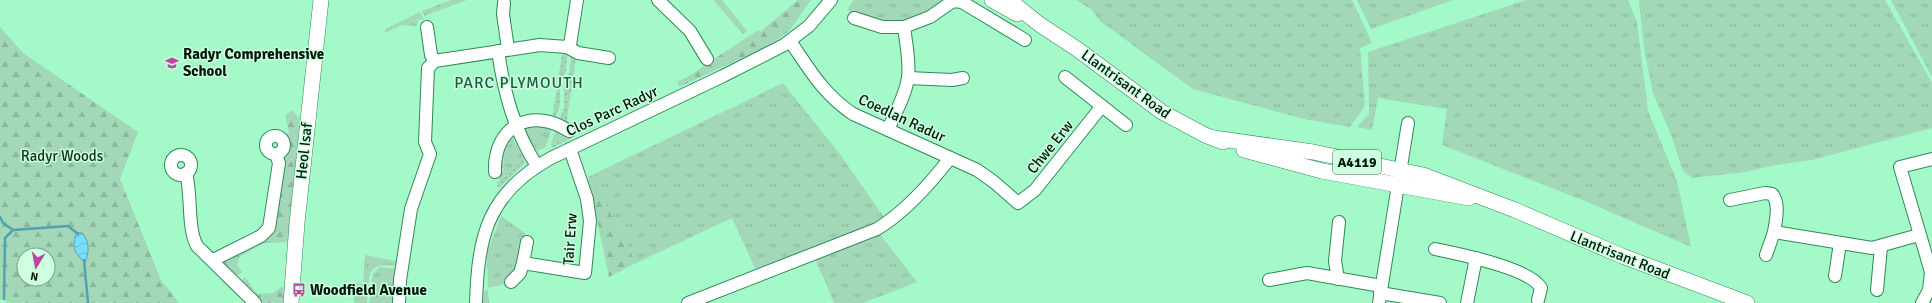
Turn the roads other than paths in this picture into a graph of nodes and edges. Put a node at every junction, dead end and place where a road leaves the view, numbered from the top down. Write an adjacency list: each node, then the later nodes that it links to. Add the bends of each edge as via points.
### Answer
1 (321, 0): 61 (main road, Heol Isaf, via 297,215)
2 (578, 0): 14 (street, via 570,45)
3 (658, 0): 17 (street, via 690,31)
4 (831, 0): 13 (street, Clos Parc Radyr, via 809,26)
5 (992, 0): 9 (main road, Llantrisant Road / A4119, via 1029,22)
6 (1009, 0): 9 (main road, Llantrisant Road / A4119)
7 (504, 3): 15 (street)
8 (854, 18): 11 (street, via 882,27)
9 (1039, 24): 28 (main road, Llantrisant Road / A4119, via 1162,112)
10 (427, 27): 18 (street, via 431,55)
11 (904, 27): 12 (street, via 930,17 954,1 962,2); 20 (street)
12 (1025, 40)
13 (790, 41): 26 (street, Coedlan Radur, via 820,85 836,102 853,114); 29 (street, Clos Parc Radyr, via 723,76)
14 (567, 47): 15 (street, via 540,45); 16 (street, via 578,53)
15 (503, 50): 18 (street); 25 (street, via 504,87)
16 (609, 58)
17 (707, 59)
18 (435, 61): 62 (street, via 428,68 425,142 430,154 412,204 400,280)
19 (1065, 77): 22 (street)
20 (908, 78): 21 (street); 26 (street)
21 (963, 78)
22 (1102, 106): 24 (street); 40 (street, Chwe Erw, via 1036,190)
23 (1408, 123): 34 (street)
24 (1126, 125)
25 (515, 126): 27 (street, via 543,120); 33 (street); 35 (street, via 505,134 499,146)
26 (888, 130): 31 (street, Coedlan Radur)
27 (569, 131)
28 (1214, 138): 34 (main road, Llantrisant Road / A4119, via 1313,152); 37 (main road, Llantrisant Road / A4119, via 1285,162)
29 (570, 148): 33 (street, Clos Parc Radyr); 51 (street, Tair Erw, via 587,199 590,221 585,273)
30 (276, 154): 50 (street, via 279,163 269,228 261,236)
31 (950, 158): 40 (street, Coedlan Radur, via 977,170); 64 (street, via 901,211 877,229)
32 (1932, 159): 43 (street, via 1900,167)
33 (537, 166): 63 (street, Clos Parc Radyr, via 506,192 487,226 479,251)
34 (1400, 170): 37 (street); 39 (main road, Llantrisant Road / A4119, via 1445,182)
35 (495, 172)
36 (186, 174): 50 (street, via 190,185 194,241)
37 (1398, 185): 39 (main road, Llantrisant Road / A4119); 58 (street)
38 (1730, 200): 42 (street, via 1764,193 1772,194 1775,198 1776,216)
39 (1495, 202): 67 (main road, Llantrisant Road / A4119, via 1629,258)
40 (1018, 203)
41 (1339, 222): 54 (street, via 1335,260)
42 (1774, 232): 45 (street); 48 (street)
43 (1919, 235): 46 (street); 52 (street)
44 (527, 242): 51 (street)
45 (1840, 243): 46 (street); 53 (street)
46 (1881, 247): 57 (street)
47 (1435, 248): 49 (street)
48 (1766, 255)
49 (1476, 258): 59 (street, via 1533,279 1541,288); 66 (street)
50 (213, 260): 60 (street)
51 (523, 263): 56 (street, via 520,274)
52 (1932, 273): 68 (street, via 1929,290)
53 (1835, 276)
54 (1338, 278): 55 (street, via 1307,273); 58 (street)
55 (1268, 280)
56 (511, 282)
57 (1877, 290)
58 (1380, 294): 65 (street)
59 (1538, 300)
60 (255, 303)
61 (291, 303)
62 (399, 303)
63 (476, 303)
64 (688, 303)
65 (1440, 303)
66 (1467, 303)
67 (1747, 303)
68 (1922, 303)

